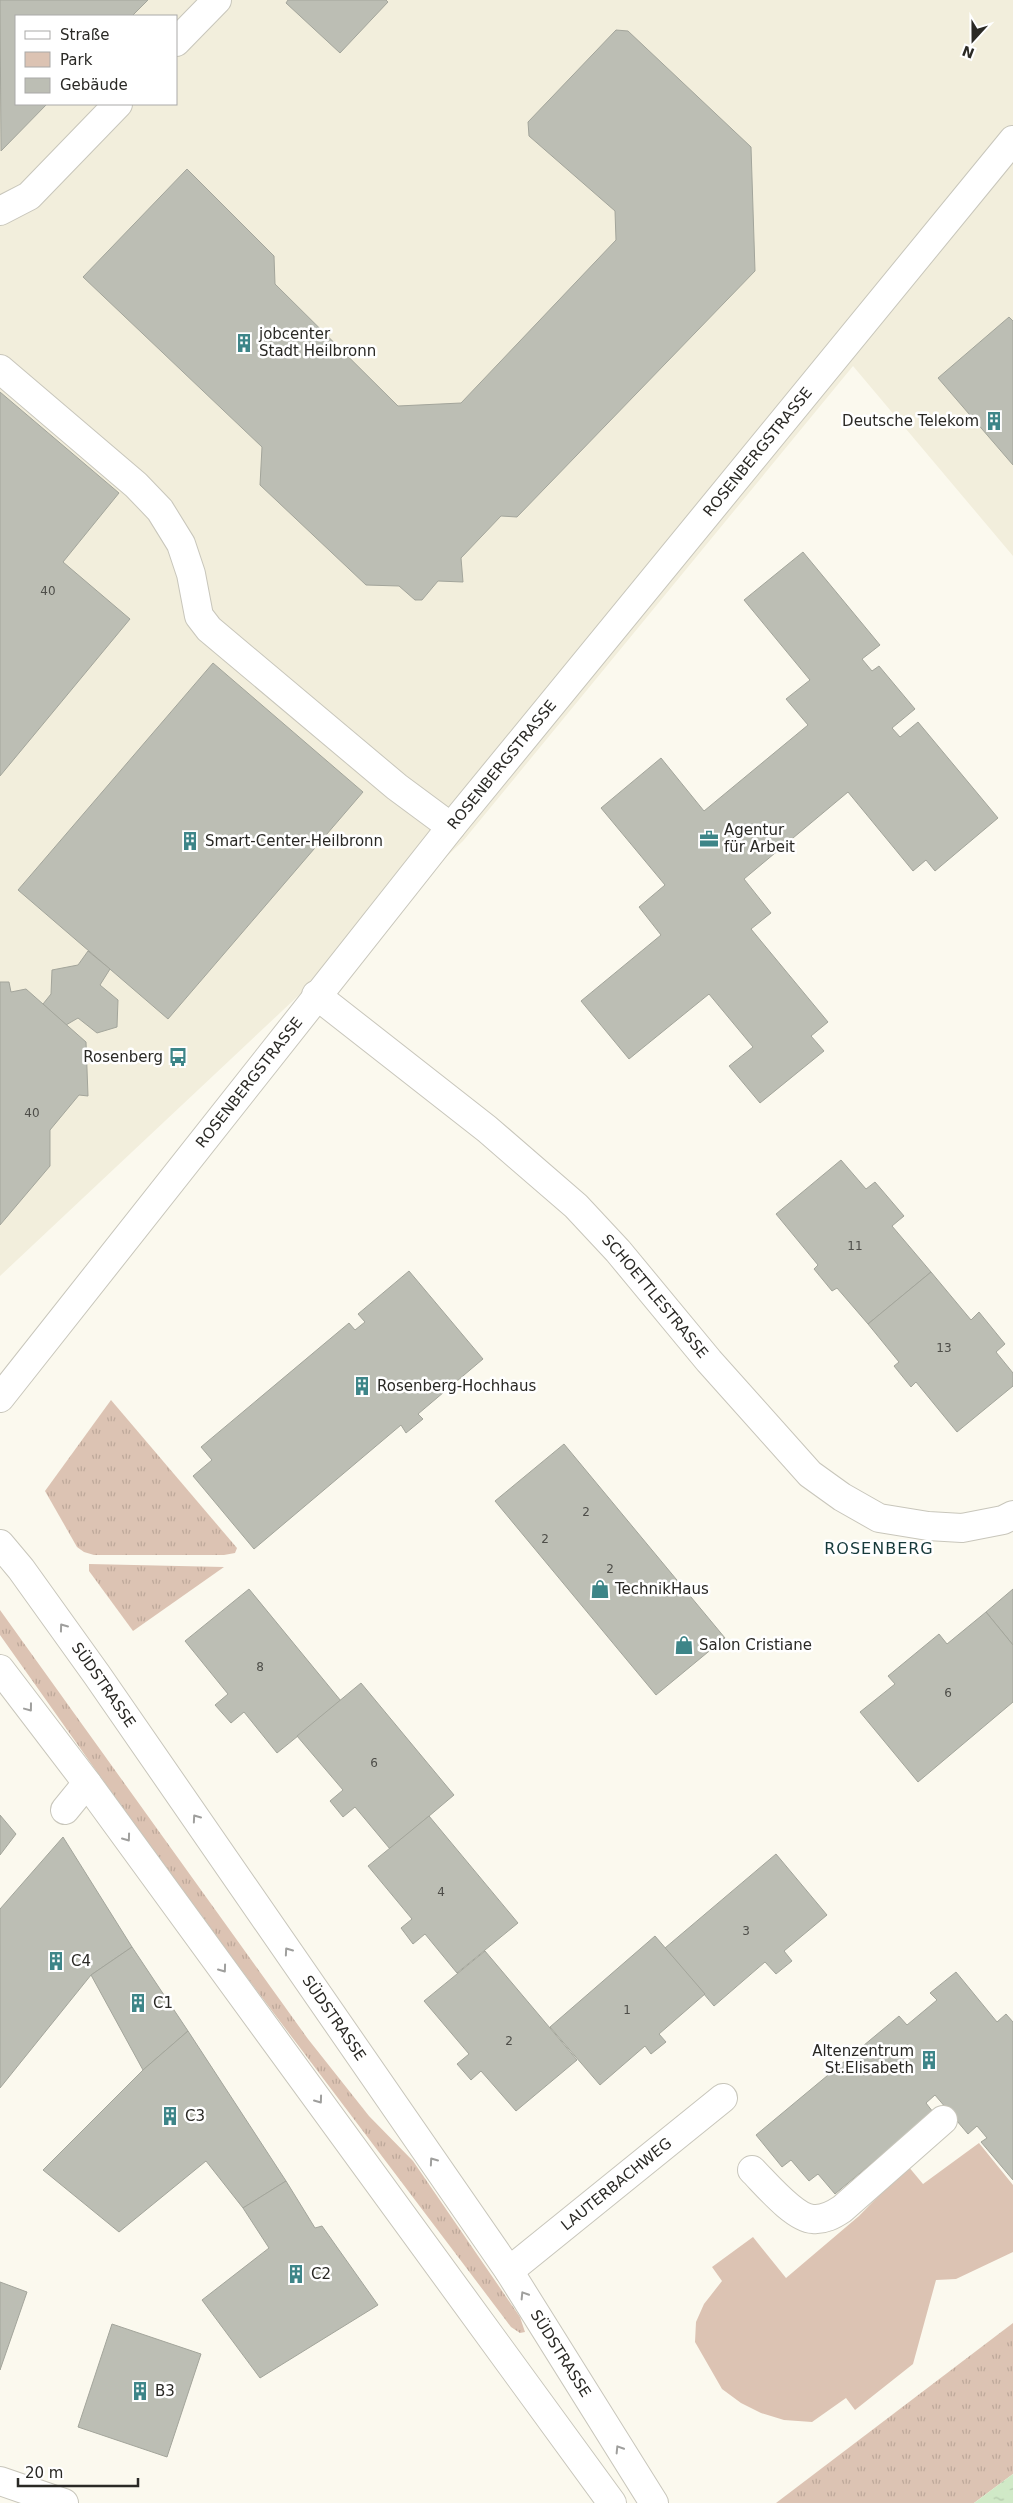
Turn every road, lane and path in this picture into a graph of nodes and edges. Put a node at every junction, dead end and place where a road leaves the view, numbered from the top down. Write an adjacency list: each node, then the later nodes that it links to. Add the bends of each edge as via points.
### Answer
1 (217, 0): 2 (street)
2 (178, 40)
3 (117, 105): 5 (street, via 29,196)
4 (1013, 140): 7 (street, ROSENBERGSTRASSE)
5 (0, 211)
6 (0, 369): 7 (street, via 136,485 160,510 181,544 199,616 209,629 397,787)
7 (451, 827): 8 (street, ROSENBERGSTRASSE)
8 (316, 995): 9 (street, ROSENBERGSTRASSE); 10 (street, SCHOETTLESTRASSE, via 487,1129 576,1206 810,1474 878,1518 962,1528)
9 (0, 1398)
10 (1013, 1515)
11 (0, 1544): 18 (street, SÜDSTRASSE, one-way to 11, via 97,1675)
12 (0, 1669): 13 (street, one-way to 13)
13 (87, 1783): 14 (street); 22 (street, one-way to 22)
14 (65, 1810)
15 (722, 2098): 18 (street, LAUTERBACHWEG)
16 (943, 2120): 17 (street, via 842,2209 826,2218 811,2220 790,2208)
17 (752, 2170)
18 (509, 2271): 20 (street, SÜDSTRASSE, one-way to 18)
19 (0, 2481): 21 (street)
20 (650, 2496)
21 (64, 2503)
22 (612, 2503)

